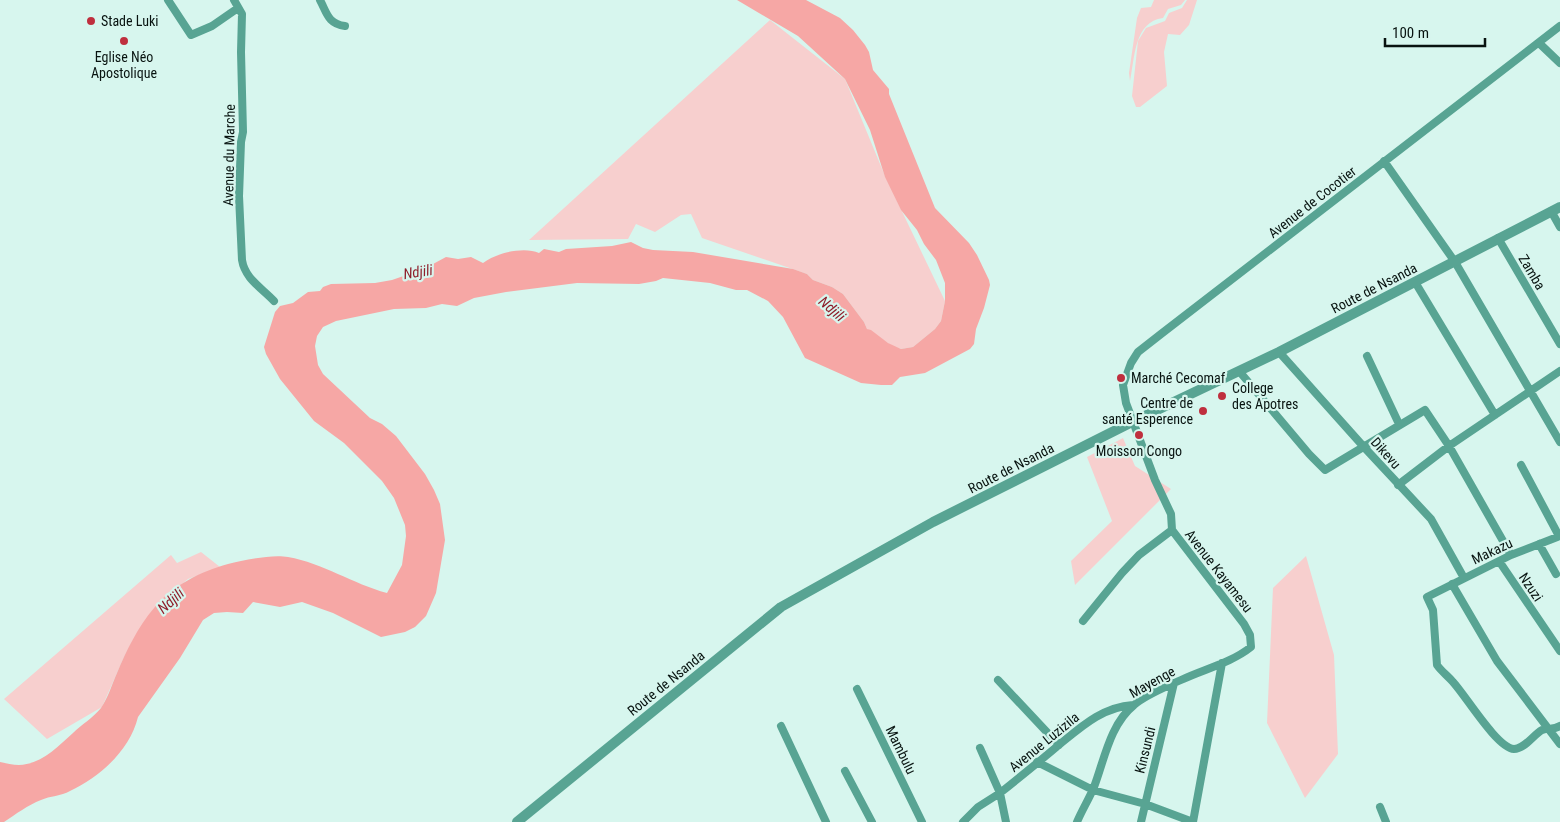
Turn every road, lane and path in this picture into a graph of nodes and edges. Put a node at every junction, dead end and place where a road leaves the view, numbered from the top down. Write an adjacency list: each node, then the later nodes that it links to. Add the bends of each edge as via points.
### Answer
1 (168, 0): 4 (street, via 191,35 212,26)
2 (234, 0): 4 (street, Avenue du Marche)
3 (320, 0): 5 (street, via 328,19 333,24)
4 (238, 8): 15 (street, Avenue du Marche, via 242,14 243,132 239,196 242,260 248,276)
5 (345, 26)
6 (1560, 26): 7 (street, Avenue de Cocotier)
7 (1539, 43): 8 (street); 9 (street, Avenue de Cocotier)
8 (1560, 64)
9 (1384, 162): 13 (street); 23 (street, Avenue de Cocotier, via 1138,352 1123,385)
10 (1556, 209): 11 (street); 12 (street, Route de Nsanda)
11 (1560, 227)
12 (1498, 238): 13 (street, Route de Nsanda); 16 (street, Zamba)
13 (1455, 262): 14 (street, Route de Nsanda); 21 (street)
14 (1415, 282): 17 (street, Route de Nsanda); 22 (street)
15 (274, 301)
16 (1560, 344)
17 (1279, 352): 20 (street, Route de Nsanda); 26 (street, Dikevu)
18 (1366, 356): 24 (street)
19 (1560, 370): 21 (street)
20 (1239, 371): 23 (street, Route de Nsanda); 26 (street, via 1324,470)
21 (1530, 391): 22 (street); 25 (street)
22 (1495, 415): 27 (street)
23 (1134, 422): 30 (street, Avenue Kayamesu, via 1171,514); 58 (street, Route de Nsanda, via 933,522 781,607)
24 (1398, 424): 26 (street); 27 (street, via 1425,410)
25 (1560, 442)
26 (1363, 446): 29 (street, Dikevu)
27 (1449, 446): 29 (street); 33 (street)
28 (1521, 465): 31 (street)
29 (1398, 485): 36 (street, Dikevu, via 1432,519)
30 (1172, 530): 38 (street, via 1122,573); 39 (street, Avenue Kayamesu, via 1244,624 1252,641)
31 (1559, 536): 32 (street, Makazu)
32 (1539, 544): 33 (street, Makazu); 35 (street)
33 (1511, 556): 34 (street, Makazu)
34 (1499, 561): 36 (street, Makazu); 40 (street, Nzuzi)
35 (1556, 574)
36 (1464, 578): 37 (street, Makazu)
37 (1452, 584): 48 (street, via 1497,661); 48 (street, Makazu, via 1427,597 1433,610 1436,658 1440,670 1453,681 1505,746 1519,748 1544,729)
38 (1083, 621)
39 (1246, 650): 41 (street, Mayenge)
40 (1560, 651)
41 (1222, 663): 43 (street, Mayenge); 56 (street, via 1193,822)
42 (998, 680): 50 (street)
43 (1174, 683): 45 (street, Mayenge); 56 (street, Kinsundi)
44 (857, 689): 61 (street, Mambulu)
45 (1133, 705): 50 (street, Avenue Luzizila, via 1099,714); 54 (street, Mayenge, via 1111,740)
46 (781, 726): 59 (street)
47 (1560, 726): 48 (street)
48 (1549, 730): 49 (street)
49 (1560, 744)
50 (1059, 745): 52 (street, Avenue Luzizila)
51 (980, 748): 55 (street)
52 (1037, 762): 54 (street); 55 (street, Avenue Luzizila)
53 (845, 771): 60 (street)
54 (1093, 790): 56 (street); 64 (street, Mayenge)
55 (1000, 793): 62 (street, via 978,807); 63 (street)
56 (1145, 804): 65 (street, Kinsundi)
57 (1380, 807): 66 (street)
58 (518, 822)
59 (826, 822)
60 (872, 822)
61 (922, 822)
62 (963, 822)
63 (1006, 822)
64 (1077, 822)
65 (1141, 822)
66 (1386, 822)

